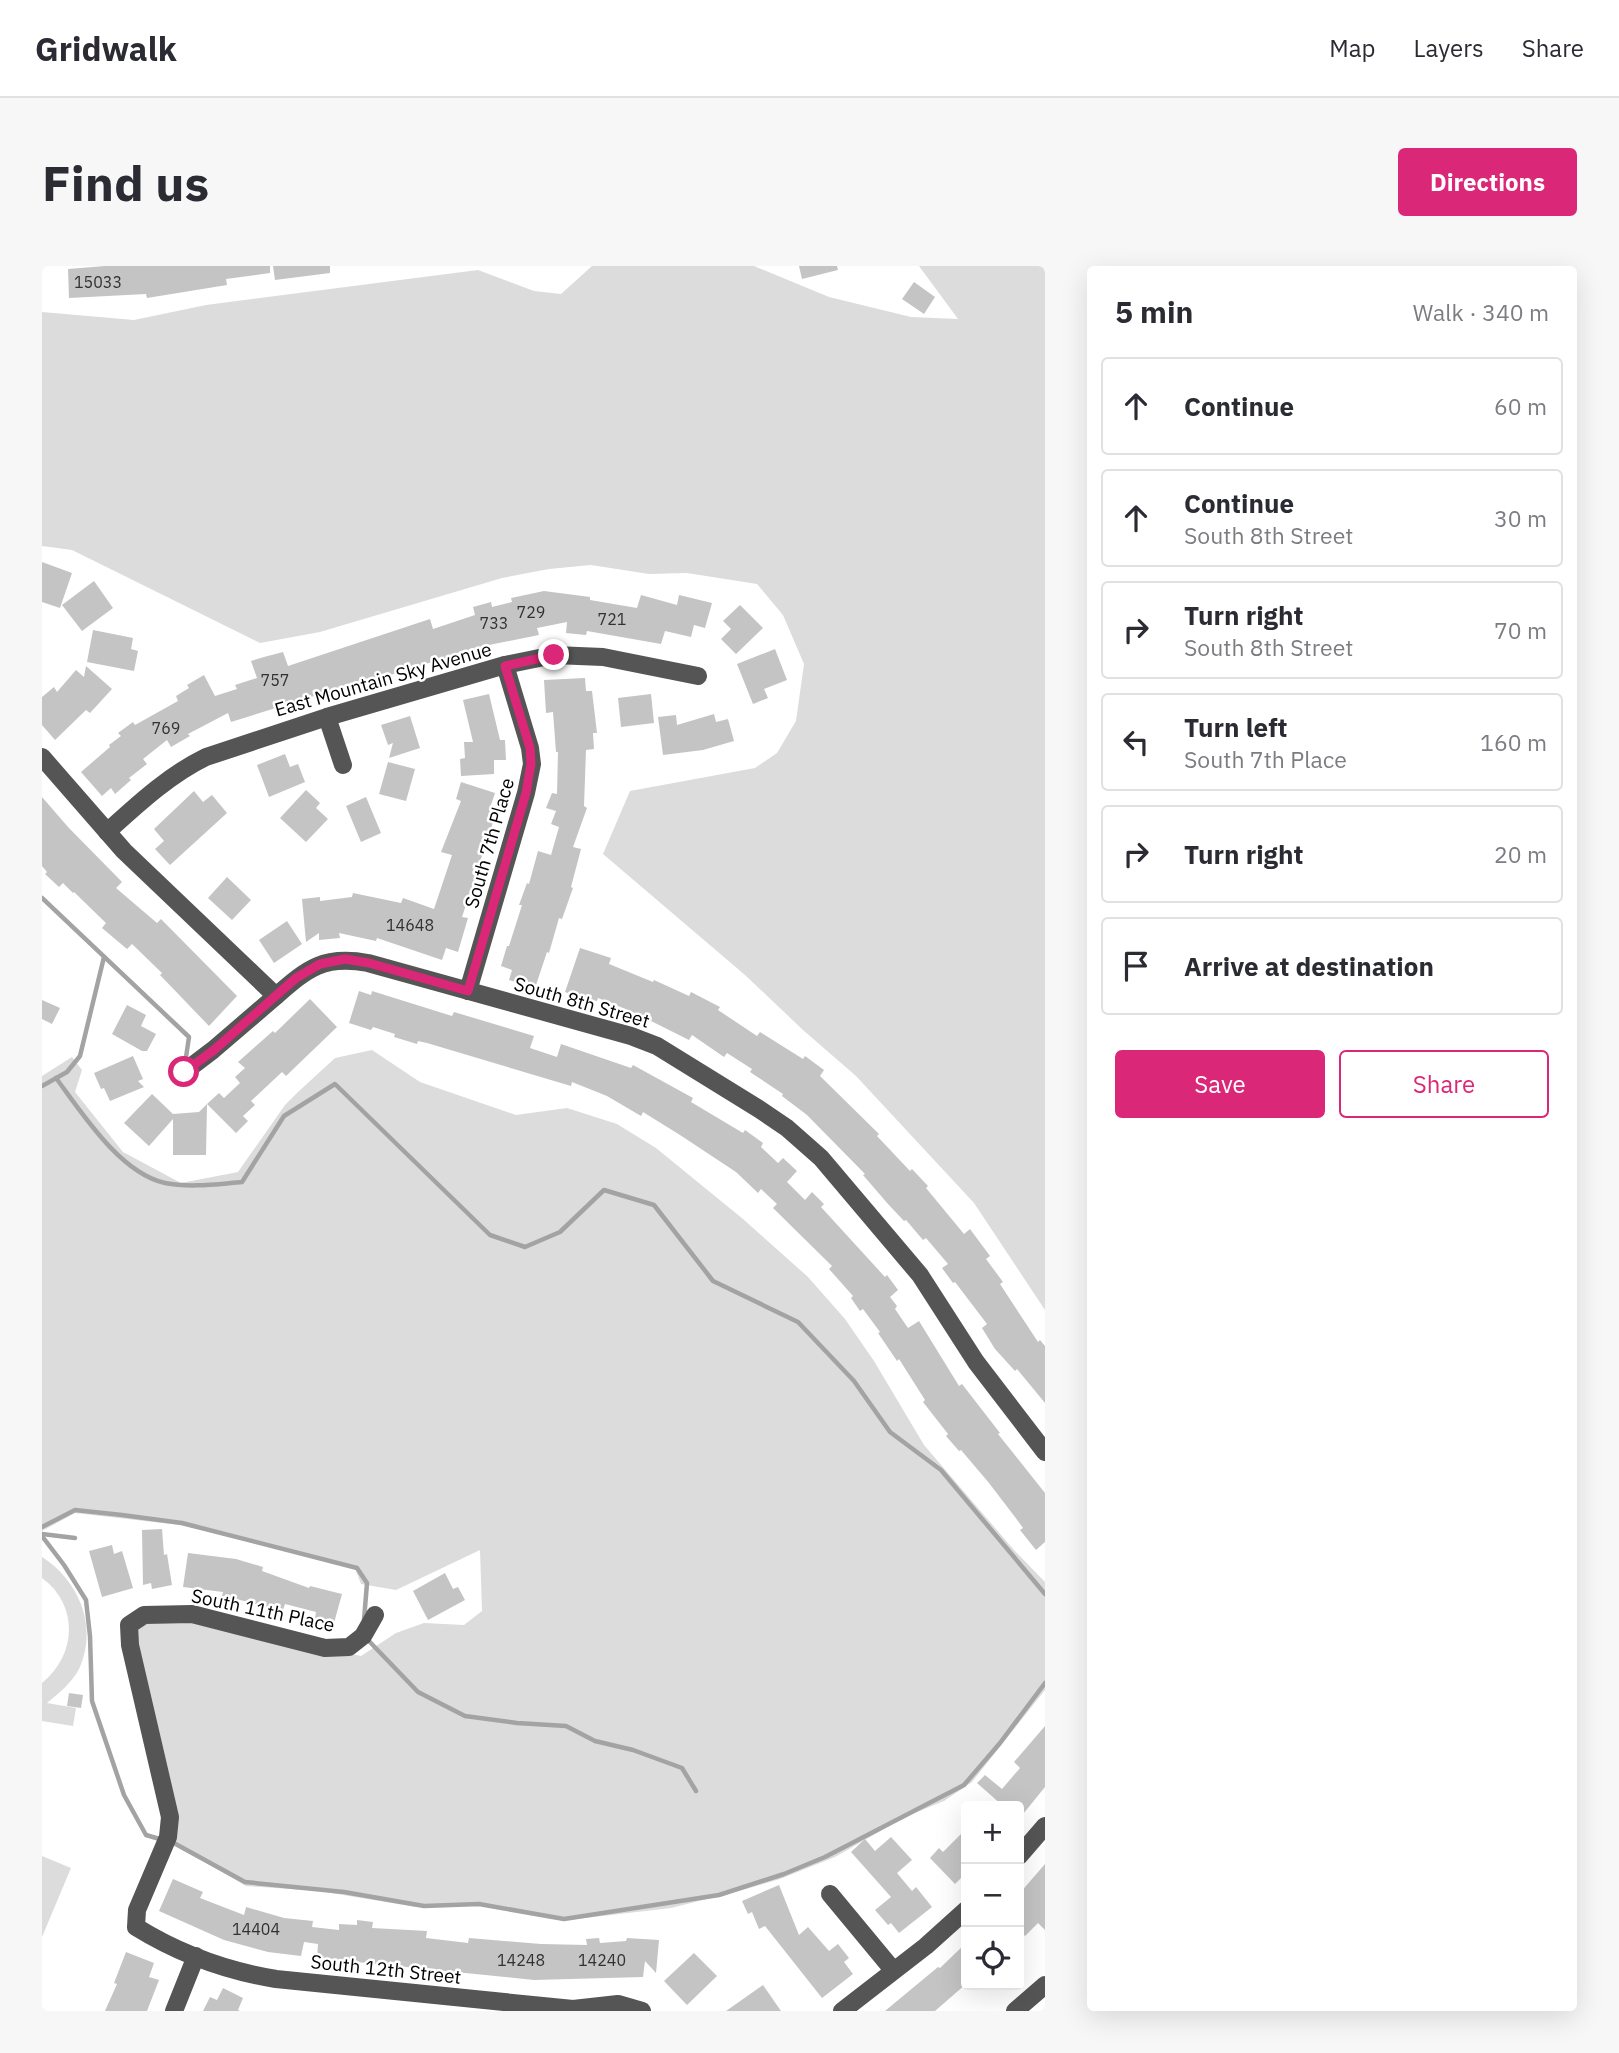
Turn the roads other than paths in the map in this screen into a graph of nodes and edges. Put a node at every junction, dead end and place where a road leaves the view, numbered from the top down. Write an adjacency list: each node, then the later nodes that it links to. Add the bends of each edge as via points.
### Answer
1 (505, 666): 2 (street, East Mountain Sky Avenue, via 554,655 603,657); 3 (street, East Mountain Sky Avenue); 7 (street, South 7th Place, via 523,720 531,764)
2 (698, 676)
3 (327, 717): 5 (street); 6 (street, East Mountain Sky Avenue, via 189,765)
4 (42, 757): 6 (street)
5 (343, 765)
6 (107, 832): 8 (street)
7 (468, 991): 8 (street, South 8th Street, via 345,959 320,964); 10 (street, South 8th Street, via 657,1046 787,1128 821,1158 920,1275 976,1362)
8 (276, 996): 9 (street, South 8th Street)
9 (184, 1072)
10 (1045, 1452)
11 (375, 1615): 16 (street, South 11th Place, via 363,1636 349,1647 325,1647 192,1614 144,1615 130,1625 130,1645 170,1816 168,1837 137,1910)
12 (1045, 1826): 13 (street)
13 (1024, 1850)
14 (830, 1894): 18 (street)
15 (961, 1914): 18 (street)
16 (136, 1927): 17 (street, South 12th Street)
17 (196, 1956): 20 (street, South 12th Street, via 250,1975); 22 (street)
18 (893, 1970): 23 (street)
19 (1045, 1985): 24 (street)
20 (474, 2005): 21 (street, South 12th Street, via 573,2009 618,2004)
21 (642, 2010)
22 (174, 2011)
23 (842, 2011)
24 (1015, 2011)

